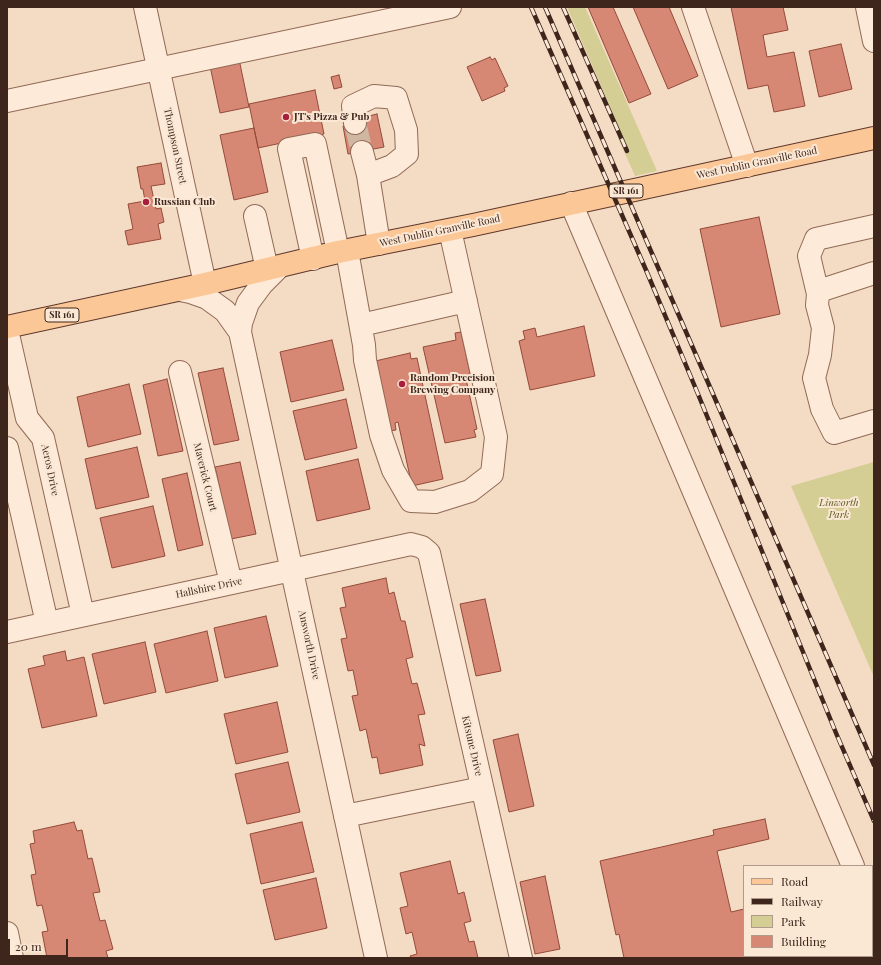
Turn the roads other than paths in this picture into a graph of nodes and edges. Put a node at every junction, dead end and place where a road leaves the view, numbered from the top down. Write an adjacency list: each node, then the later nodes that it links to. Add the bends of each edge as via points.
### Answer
1 (145, 7): 6 (street, Thompson Street)
2 (450, 7): 6 (street)
3 (693, 7): 11 (street)
4 (867, 7): 5 (street)
5 (874, 41)
6 (158, 68): 7 (street); 22 (street, Thompson Street)
7 (7, 101)
8 (355, 123): 12 (street, via 353,106 374,96 396,98 406,130 407,154 392,166)
9 (874, 138): 11 (main road, West Dublin Granville Road / SR 161)
10 (362, 152): 12 (street)
11 (747, 166): 13 (main road, West Dublin Granville Road / SR 161)
12 (368, 175): 17 (street)
13 (572, 203): 16 (main road, West Dublin Granville Road / SR 161); 40 (street)
14 (255, 216): 20 (street)
15 (874, 226): 24 (street, via 816,239 809,256)
16 (450, 230): 17 (main road, West Dublin Granville Road / SR 161); 25 (street)
17 (379, 244): 18 (main road, West Dublin Granville Road / SR 161)
18 (343, 252): 19 (main road, West Dublin Granville Road / SR 161); 19 (street, via 315,144 289,149); 26 (street)
19 (313, 259): 20 (main road, West Dublin Granville Road / SR 161)
20 (273, 268): 22 (main road, West Dublin Granville Road / SR 161); 28 (street, Answorth Drive, via 248,303)
21 (874, 273): 24 (street, via 822,290)
22 (205, 284): 23 (main road, West Dublin Granville Road / SR 161)
23 (180, 290): 27 (main road, West Dublin Granville Road / SR 161); 28 (street, Answorth Drive, via 207,298 225,312)
24 (818, 294): 30 (street, via 817,305 823,328 814,378 822,409 834,433)
25 (466, 301): 26 (street); 26 (street, via 496,437 492,474 470,491 435,502 411,501 393,470 380,435 365,360)
26 (361, 325)
27 (7, 328): 35 (street, Aeros Drive, via 27,418 43,438)
28 (240, 332): 33 (street, Answorth Drive)
29 (180, 372): 34 (street, Maverick Court)
30 (874, 421)
31 (7, 448): 36 (street)
32 (411, 544): 33 (street, Hallshire Drive); 38 (street, Kitsune Drive, via 422,547 428,553)
33 (293, 570): 34 (street, Hallshire Drive); 39 (street, Answorth Drive)
34 (231, 583): 35 (street, Hallshire Drive)
35 (83, 615): 36 (street, Hallshire Drive)
36 (47, 623): 37 (street, Hallshire Drive)
37 (7, 632)
38 (482, 788): 39 (street); 44 (street, Kitsune Drive)
39 (345, 816): 43 (street, Answorth Drive)
40 (853, 865)
41 (7, 933): 42 (street)
42 (12, 958)
43 (376, 958)
44 (521, 958)

